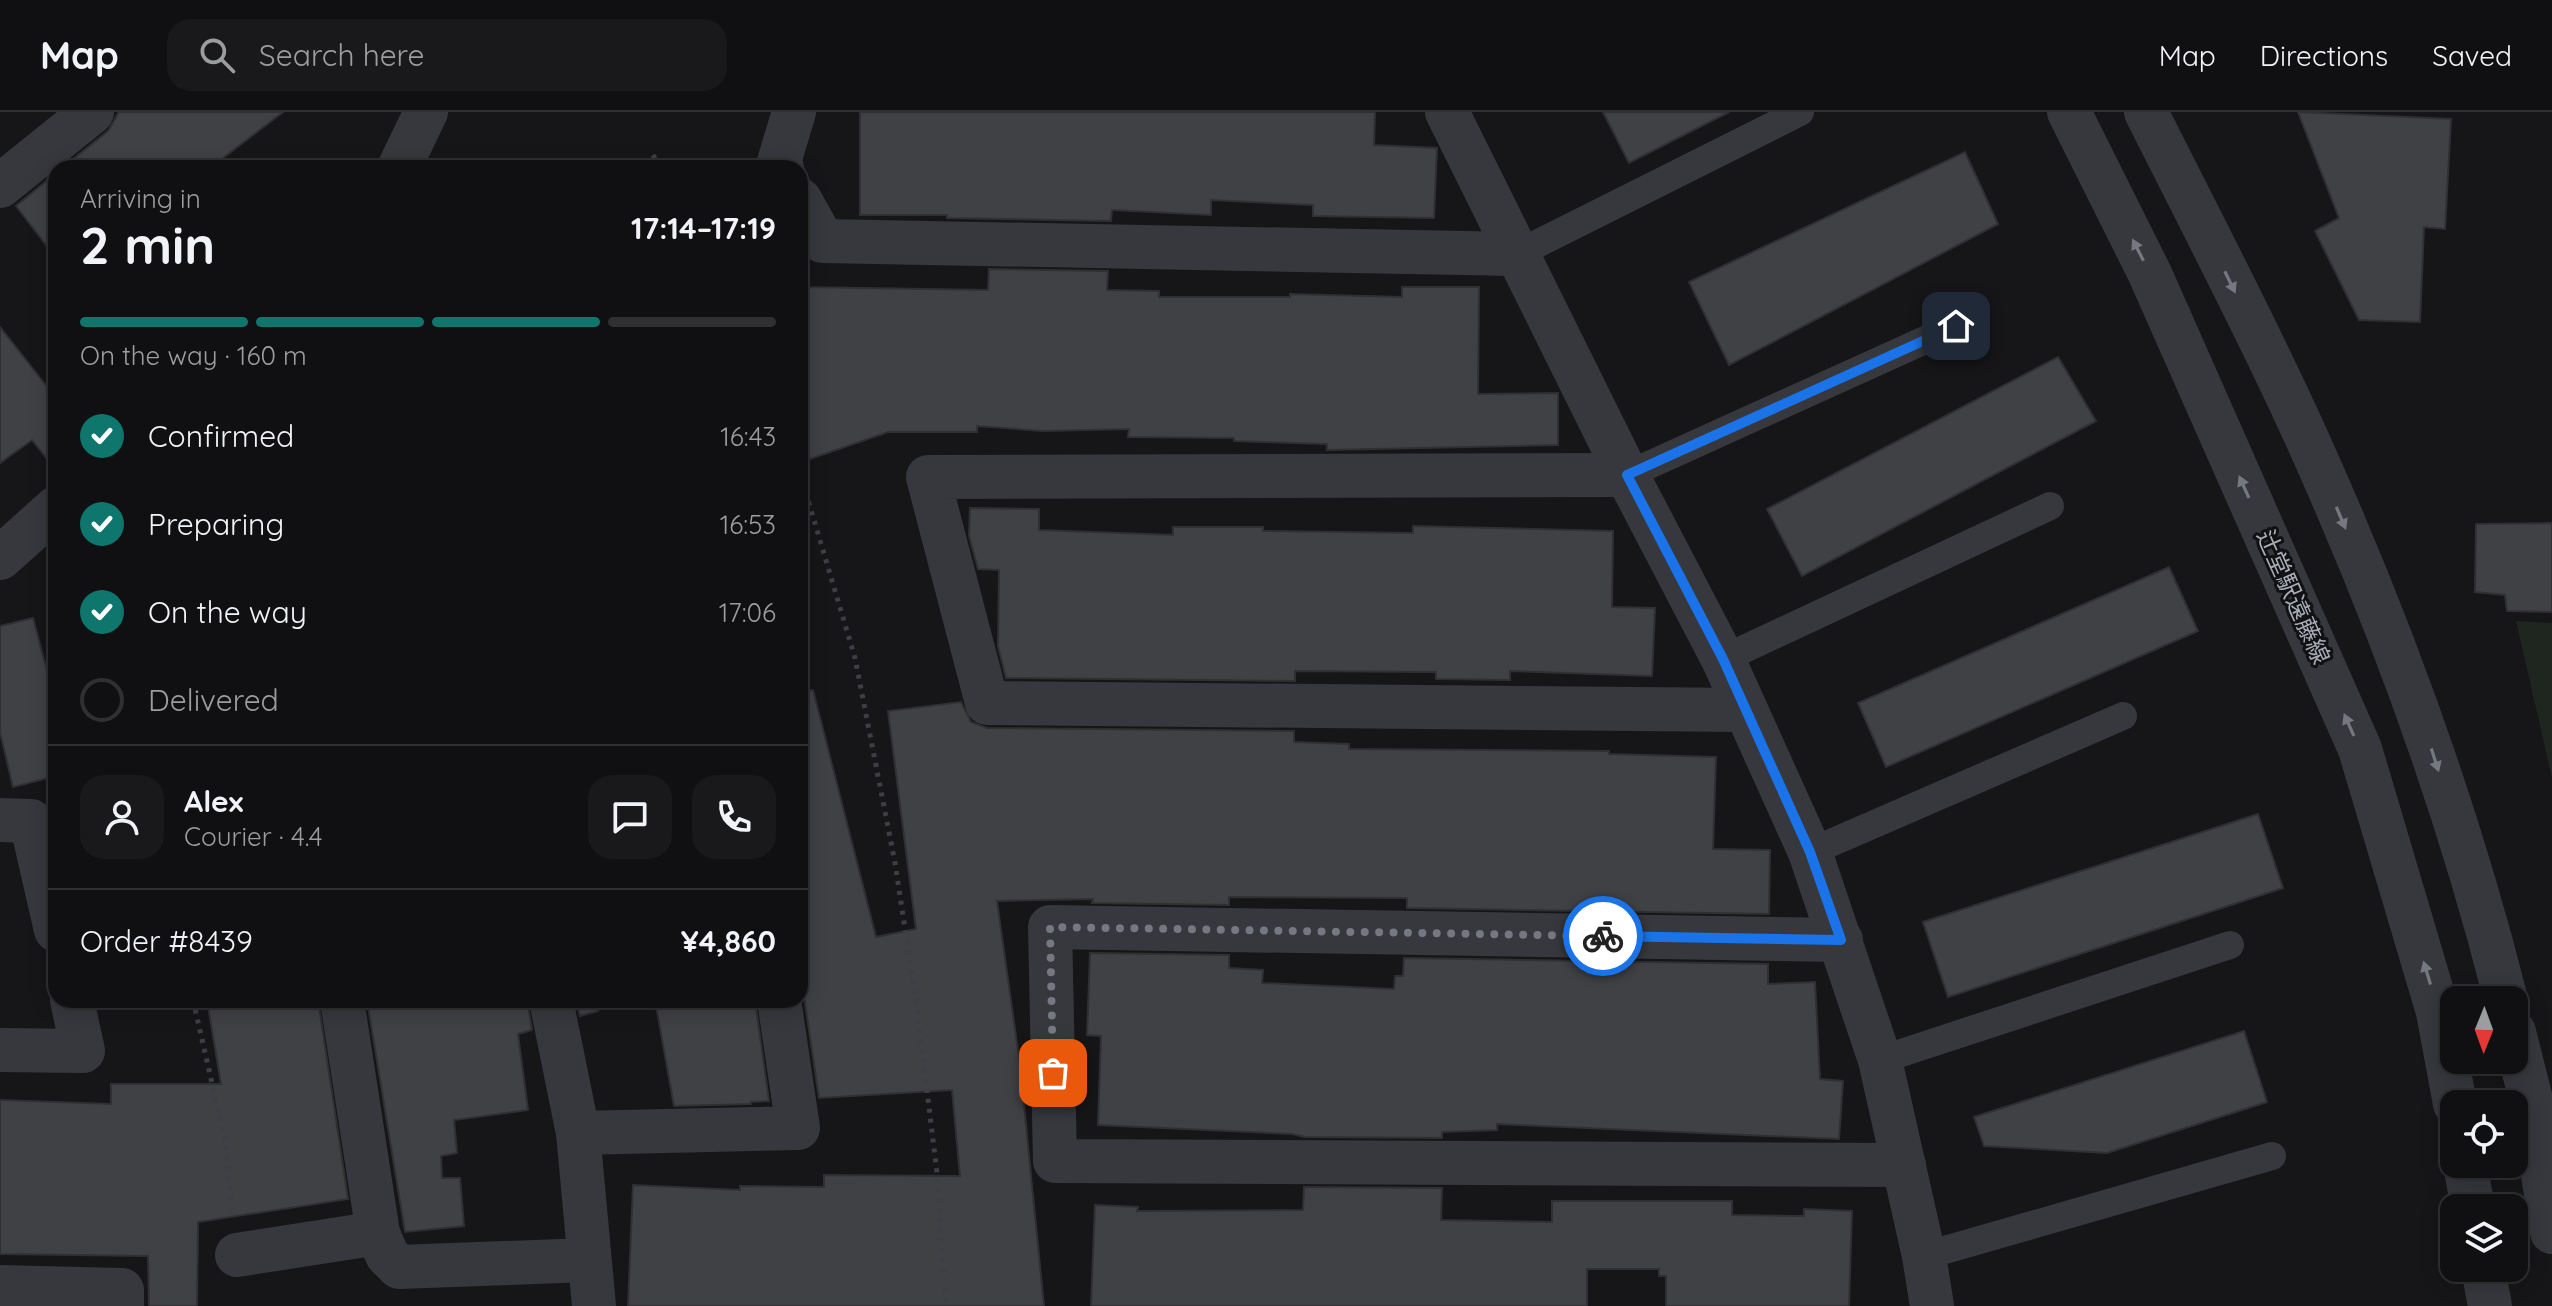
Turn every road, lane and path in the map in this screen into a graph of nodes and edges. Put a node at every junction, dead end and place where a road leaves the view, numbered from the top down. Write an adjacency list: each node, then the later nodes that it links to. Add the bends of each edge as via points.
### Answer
1 (92, 112): 12 (street)
2 (426, 112): 9 (street)
3 (794, 112): 11 (street)
4 (1447, 112): 14 (street)
5 (1800, 112): 14 (lane)
6 (2069, 112): 38 (street, 辻堂駅遠藤線, one-way to 6, via 2438,1012 2360,749 2150,274)
7 (2146, 112): 29 (street, one-way to 29, via 2303,430 2370,585 2428,741)
8 (653, 155): 10 (path)
9 (403, 160)
10 (656, 160)
11 (780, 160)
12 (0, 186)
13 (808, 214): 14 (street, via 823,241)
14 (1517, 254): 16 (street)
15 (1956, 326): 16 (lane)
16 (1627, 475): 21 (street); 22 (street, via 928,477 987,703)
17 (808, 500): 51 (path, via 855,658 895,863 937,1173)
18 (2050, 506): 21 (lane)
19 (48, 515): 20 (street)
20 (0, 558)
21 (1723, 659): 22 (street)
22 (1746, 710): 25 (street)
23 (2123, 716): 25 (lane)
24 (0, 820): 26 (street, via 31,821)
25 (1810, 852): 27 (street)
26 (48, 895)
27 (1841, 940): 36 (street); 41 (street, via 1050,927 1055,1161)
28 (2230, 945): 36 (lane)
29 (2503, 986)
30 (74, 1008): 35 (street, via 83,1051)
31 (195, 1008): 44 (path, via 225,1140)
32 (343, 1008): 43 (street)
33 (553, 1008): 39 (street)
34 (780, 1008): 39 (street, via 798,1128)
35 (0, 1050)
36 (1880, 1060): 41 (street)
37 (2524, 1074): 42 (street)
38 (2452, 1090)
39 (578, 1133): 46 (street)
40 (2272, 1156): 45 (lane)
41 (1904, 1165): 45 (street)
42 (2552, 1232)
43 (378, 1233): 44 (street); 46 (street, via 399,1267)
44 (237, 1255)
45 (1924, 1256): 52 (street)
46 (588, 1260): 50 (street)
47 (2486, 1282): 53 (street)
48 (0, 1287): 49 (street, via 122,1290)
49 (122, 1306)
50 (594, 1306)
51 (946, 1306)
52 (1932, 1306)
53 (2490, 1306)

